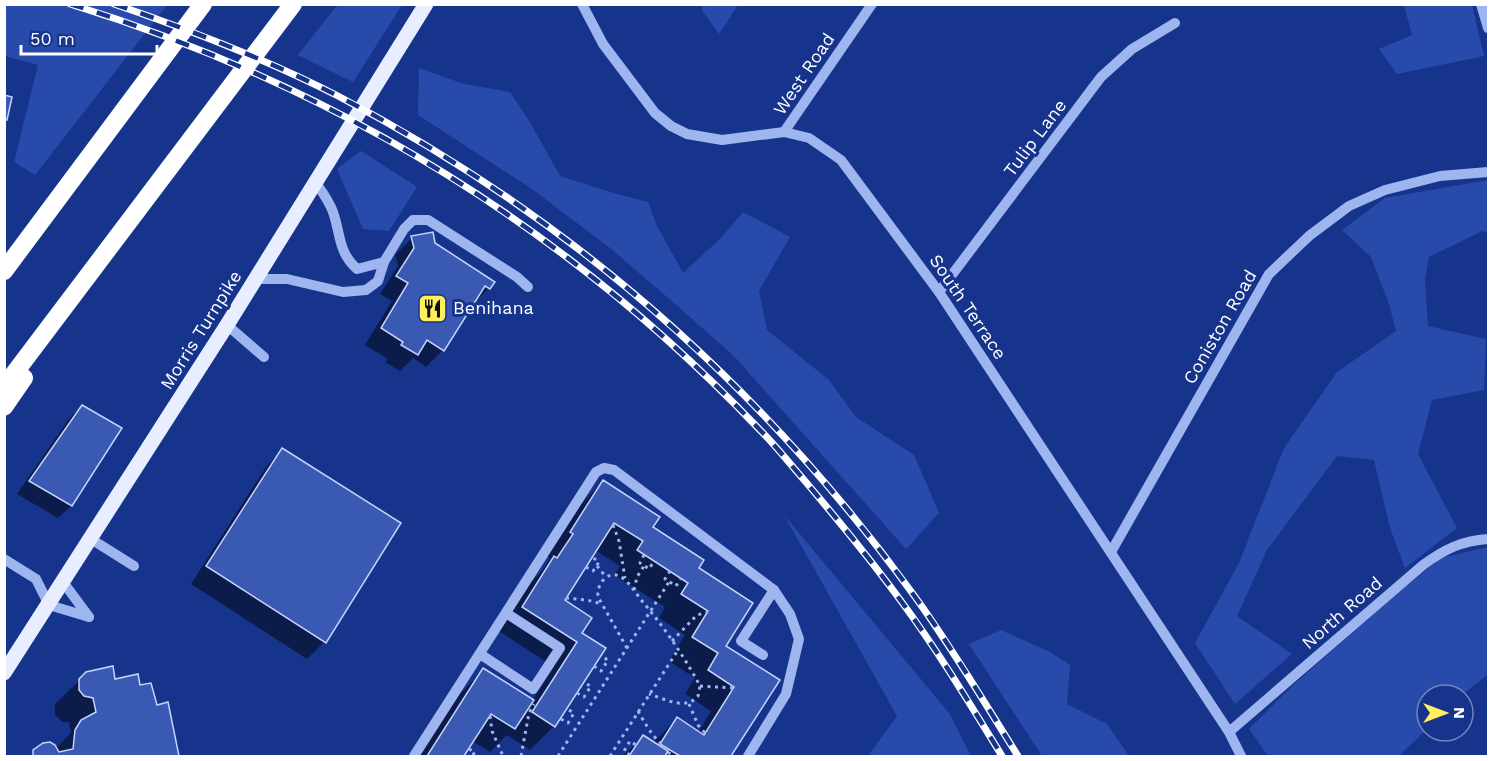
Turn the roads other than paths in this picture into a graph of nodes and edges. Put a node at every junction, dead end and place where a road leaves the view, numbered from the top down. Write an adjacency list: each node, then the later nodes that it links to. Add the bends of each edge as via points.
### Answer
1 (203, 4): 14 (highway)
2 (293, 4): 12 (highway)
3 (426, 4): 11 (main road, Morris Turnpike)
4 (582, 4): 9 (street, South Terrace, via 603,44 655,113 671,126 687,134 722,140)
5 (872, 4): 9 (street, West Road)
6 (1481, 4): 8 (street)
7 (1175, 23): 17 (street, Tulip Lane, via 1131,49 1101,77)
8 (1488, 28)
9 (784, 132): 17 (street, South Terrace, via 809,138 842,160)
10 (1488, 172): 24 (street, Coniston Road, via 1440,176 1385,190 1349,206 1309,236 1269,274)
11 (316, 183): 13 (street, via 333,213 347,260 357,269); 15 (main road, Morris Turnpike)
12 (142, 204): 20 (highway); 21 (highway)
13 (384, 262): 15 (street, via 378,281 366,290 353,292 287,279); 16 (street, via 413,220 428,220)
14 (4, 271)
15 (256, 279): 18 (main road, Morris Turnpike)
16 (528, 287)
17 (939, 292): 24 (street, South Terrace)
18 (227, 325): 19 (street); 22 (main road, Morris Turnpike)
19 (264, 357)
20 (4, 387)
21 (4, 407)
22 (91, 539): 26 (street); 27 (main road, Morris Turnpike)
23 (1488, 539): 34 (street, North Road, via 1470,540 1443,550)
24 (1111, 552): 34 (street, South Terrace)
25 (4, 559): 29 (street, via 36,579)
26 (134, 566)
27 (63, 582): 29 (main road, Morris Turnpike); 29 (street, via 89,617)
28 (774, 590): 30 (street, via 614,470 604,468 596,472); 32 (street, via 741,641); 36 (street, via 790,614 799,639 786,694)
29 (49, 605): 33 (main road, Morris Turnpike)
30 (506, 613): 31 (street); 31 (street, via 560,648 533,689)
31 (480, 654): 35 (street)
32 (763, 655)
33 (4, 673)
34 (1229, 732): 37 (street, South Terrace)
35 (414, 756)
36 (748, 756)
37 (1240, 756)

